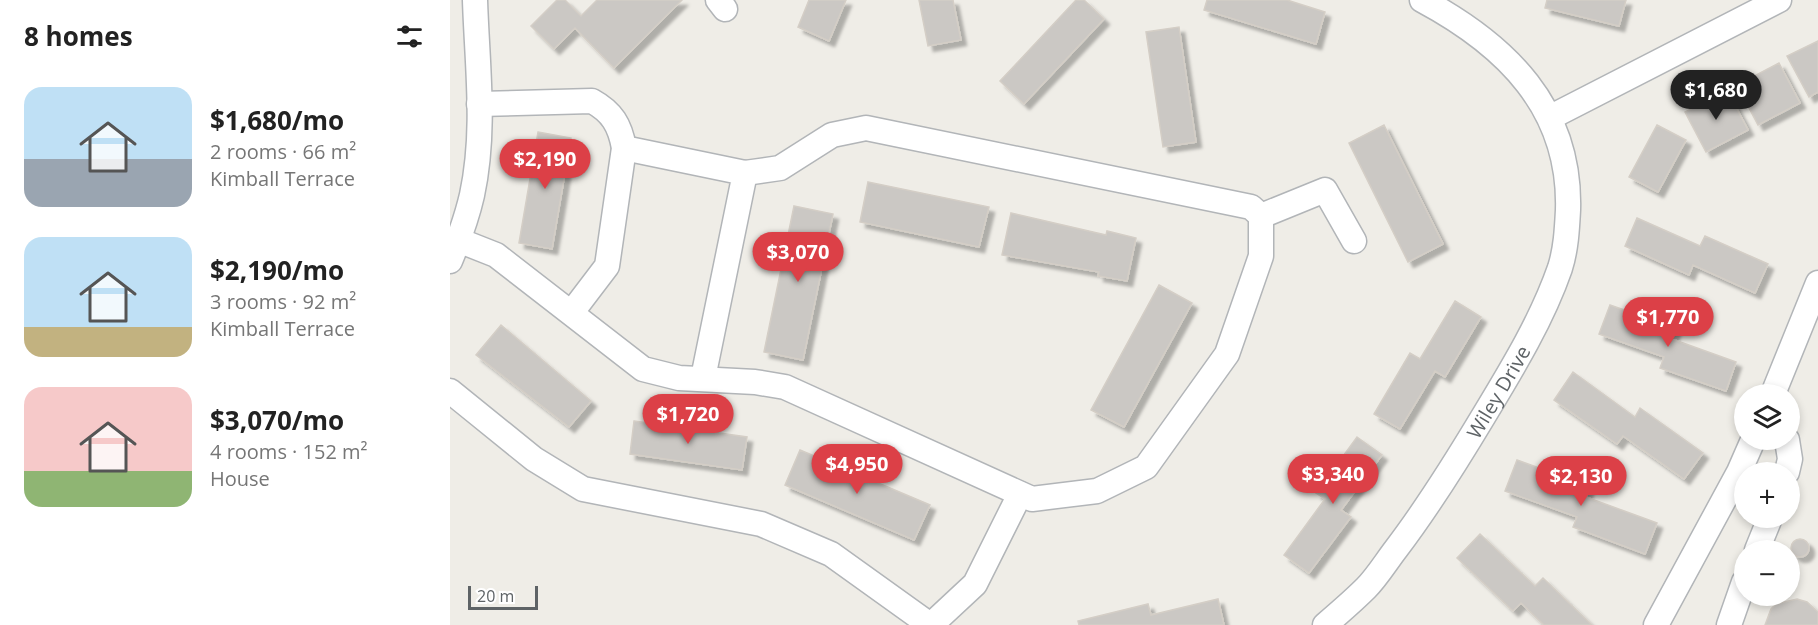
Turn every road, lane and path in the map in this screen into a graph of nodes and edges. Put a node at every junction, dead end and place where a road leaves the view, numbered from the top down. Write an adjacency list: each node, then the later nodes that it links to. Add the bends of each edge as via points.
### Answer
1 (475, 0): 4 (street)
2 (1422, 0): 5 (street, Wiley Drive, via 1508,60)
3 (1779, 0): 5 (street)
4 (479, 104): 6 (street, via 591,101 615,119); 10 (street, via 473,194)
5 (1551, 117): 20 (street, Wiley Drive, via 1564,154 1569,190 1567,235 1561,266 1540,316 1460,456 1410,530 1366,587)
6 (624, 148): 7 (street); 12 (street, via 607,266)
7 (745, 173): 8 (street, via 780,168 832,135 866,128 1227,201 1251,207); 13 (street)
8 (1261, 216): 9 (street, via 1325,190); 17 (street, via 1261,256 1227,354 1146,467 1097,491 1032,499)
9 (1354, 241)
10 (454, 250): 12 (street, via 496,255)
11 (1818, 283): 14 (street)
12 (572, 312): 13 (street, via 643,369 679,378)
13 (703, 378): 17 (street, via 785,387)
14 (1777, 384)
15 (450, 391): 19 (street, via 534,459 583,489 761,524 831,554)
16 (1748, 450): 21 (street)
17 (1020, 494): 19 (street, via 975,584)
18 (1736, 606): 22 (street)
19 (930, 625)
20 (1325, 625)
21 (1656, 625)
22 (1729, 625)

